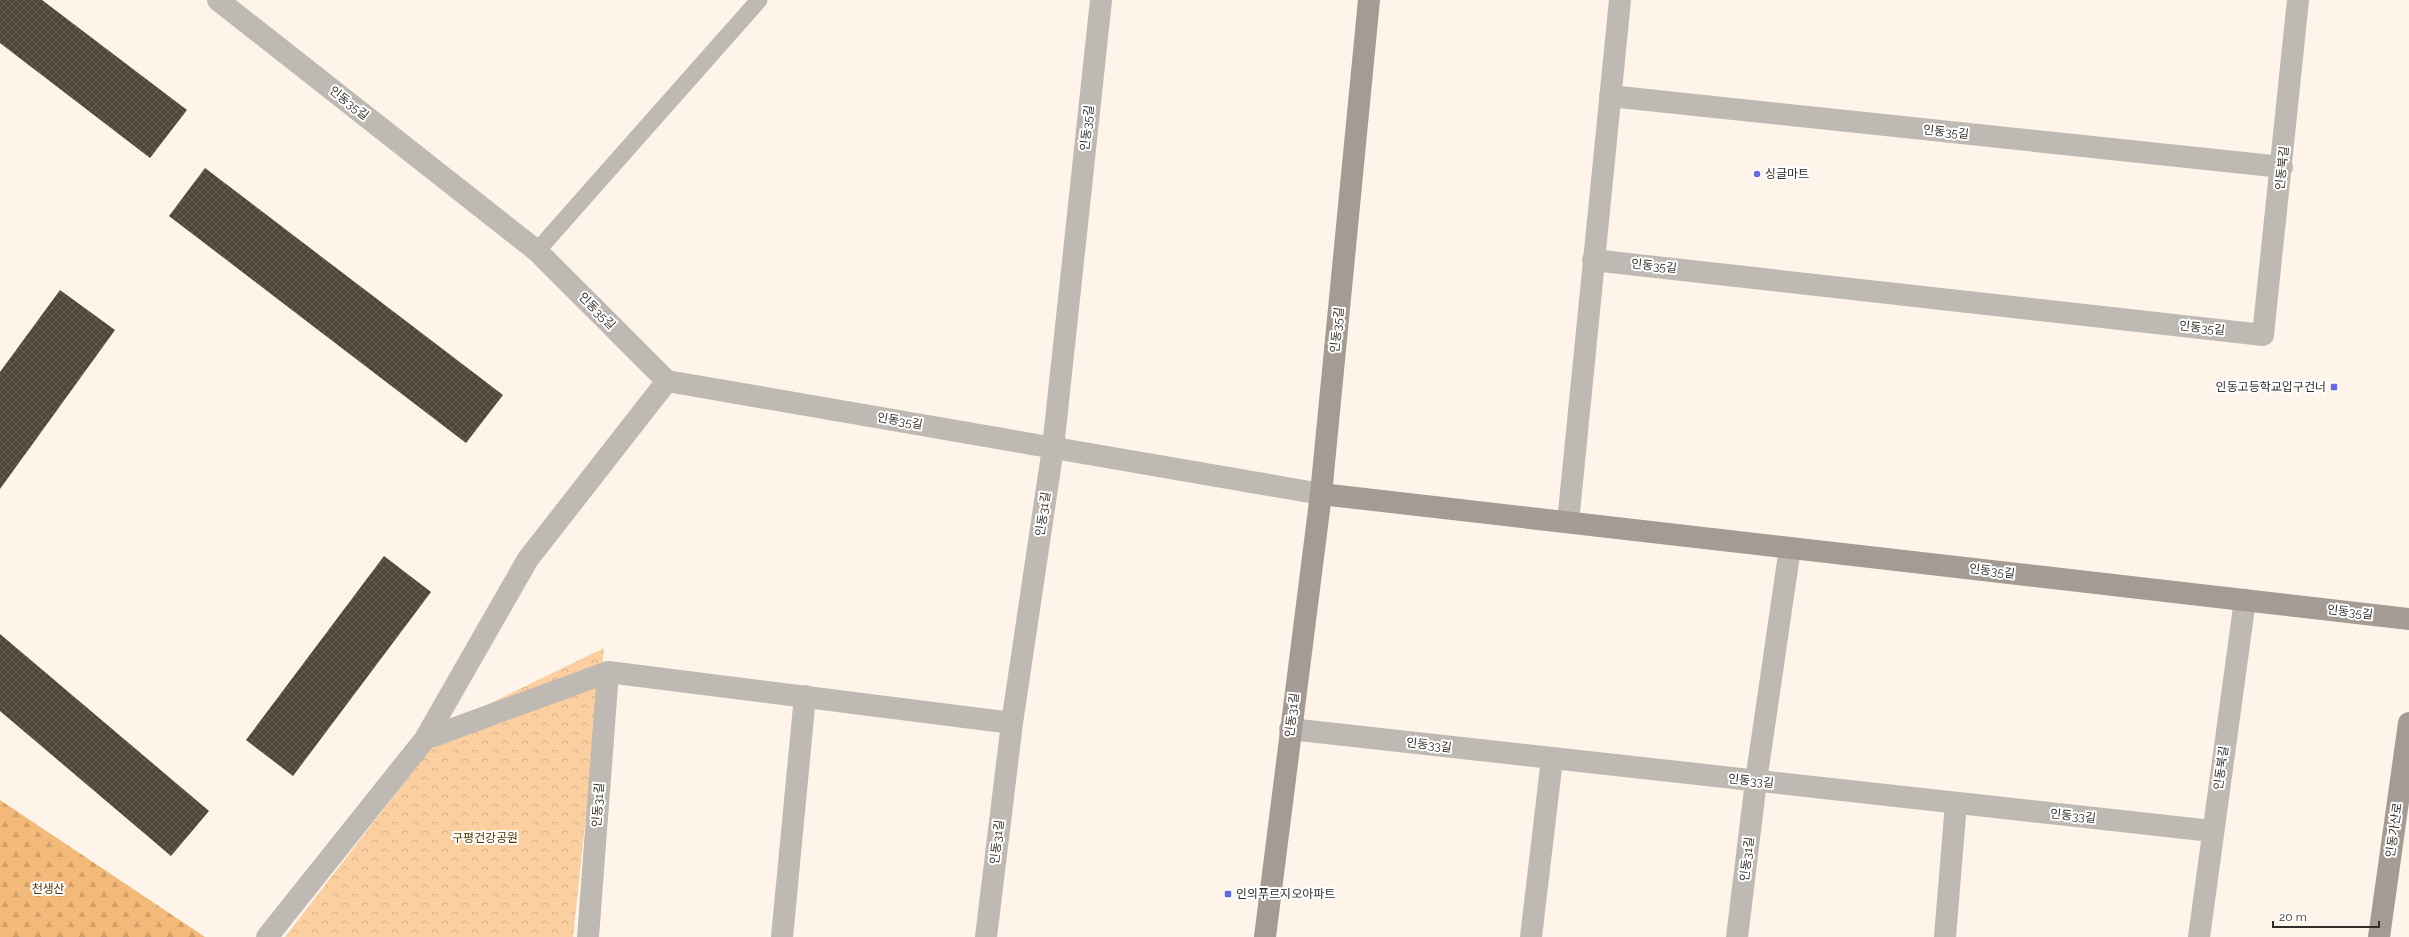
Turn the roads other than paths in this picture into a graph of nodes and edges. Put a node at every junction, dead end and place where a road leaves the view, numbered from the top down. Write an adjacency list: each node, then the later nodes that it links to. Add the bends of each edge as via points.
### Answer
1 (218, 0): 9 (street, 인동35길)
2 (759, 0): 9 (lane)
3 (1101, 0): 13 (street, 인동35길)
4 (1370, 0): 14 (street, 인동35길)
5 (1620, 0): 7 (street)
6 (2298, 0): 8 (street, 인동북길)
7 (1610, 96): 8 (street, 인동35길); 10 (street)
8 (2282, 167): 11 (street, 인동북길)
9 (536, 251): 12 (street, 인동35길)
10 (1593, 260): 11 (street, 인동35길); 15 (street)
11 (2263, 335)
12 (667, 381): 13 (street, 인동35길); 24 (street, via 528,559)
13 (1053, 448): 14 (street, 인동35길); 21 (street, 인동31길)
14 (1321, 494): 15 (street, 인동35길); 23 (street, 인동31길)
15 (1568, 522): 16 (street, 인동35길)
16 (1790, 548): 17 (street, 인동35길); 26 (street)
17 (2245, 600): 18 (street, 인동35길); 28 (street, 인동북길)
18 (2409, 619)
19 (608, 672): 20 (street); 24 (street); 30 (street, 인동31길)
20 (804, 696): 21 (street); 31 (street)
21 (1012, 722): 32 (street, 인동31길)
22 (2409, 723): 38 (street, 인동가산로)
23 (1290, 729): 25 (street, 인동33길); 33 (street, 인동31길)
24 (425, 739): 29 (street)
25 (1552, 759): 26 (street, 인동33길); 34 (street)
26 (1756, 781): 27 (street, 인동33길); 35 (street, 인동31길)
27 (1956, 803): 28 (street, 인동33길); 36 (street)
28 (2212, 831): 37 (street, 인동북길)
29 (267, 937)
30 (588, 937)
31 (782, 937)
32 (986, 937)
33 (1265, 937)
34 (1531, 937)
35 (1738, 937)
36 (1945, 937)
37 (2199, 937)
38 (2379, 937)

